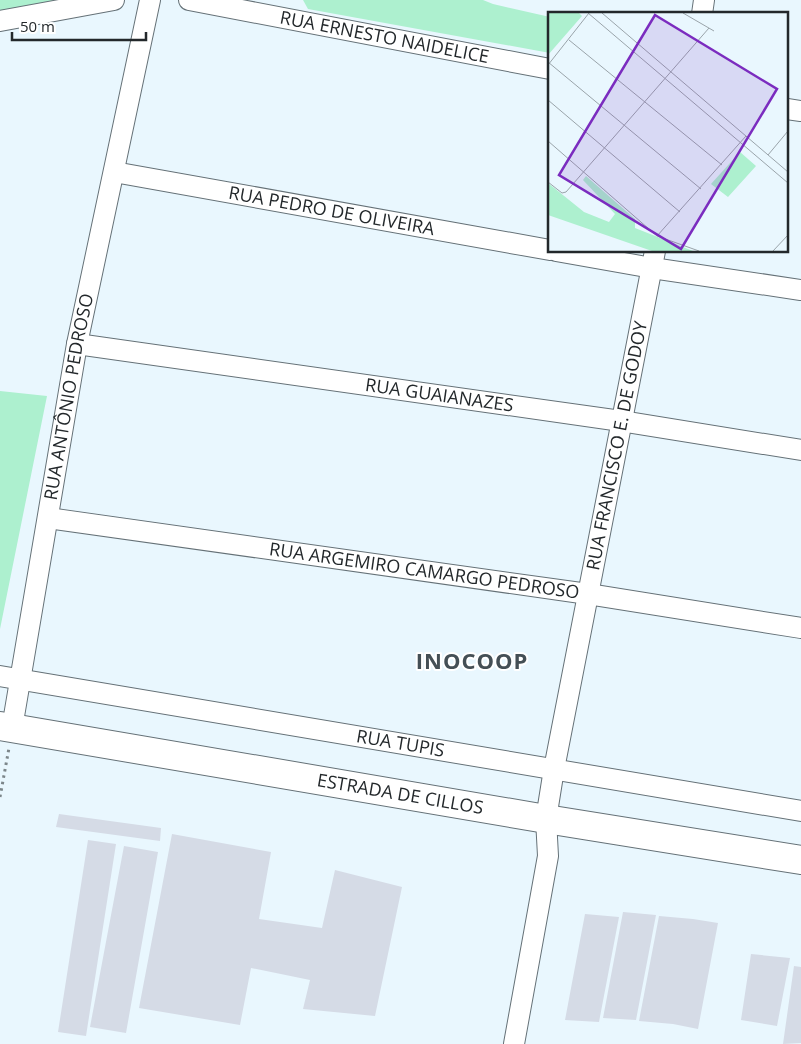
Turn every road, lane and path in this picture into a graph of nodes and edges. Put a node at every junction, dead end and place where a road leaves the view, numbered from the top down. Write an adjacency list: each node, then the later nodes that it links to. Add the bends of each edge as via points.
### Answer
1 (114, 0): 4 (street)
2 (150, 0): 8 (street, RUA ANTÔNIO PEDROSO)
3 (188, 0): 5 (street, RUA ERNESTO NAIDELICE)
4 (0, 21)
5 (548, 69)
6 (788, 109): 7 (street)
7 (801, 111)
8 (114, 172): 9 (street, RUA PEDRO DE OLIVEIRA); 13 (street, RUA ANTÔNIO PEDROSO)
9 (548, 250)
10 (567, 252): 11 (street)
11 (653, 260): 12 (street); 14 (street, RUA FRANCISCO E. DE GODOY)
12 (801, 290)
13 (77, 344): 14 (street, RUA GUAIANAZES); 16 (street, RUA ANTÔNIO PEDROSO)
14 (621, 421): 15 (street, RUA GUAIANAZES); 17 (street, RUA FRANCISCO E. DE GODOY)
15 (801, 450)
16 (48, 518): 17 (street, RUA ARGEMIRO CAMARGO PEDROSO); 20 (street, RUA ANTÔNIO PEDROSO)
17 (588, 594): 18 (street, RUA ARGEMIRO CAMARGO PEDROSO); 22 (street, RUA FRANCISCO E. DE GODOY)
18 (801, 628)
19 (0, 676): 20 (street, RUA TUPIS)
20 (20, 679): 21 (street, RUA ANTÔNIO PEDROSO); 22 (street, RUA TUPIS)
21 (6, 727): 23 (path); 25 (main road, ESTRADA DE CILLOS)
22 (554, 769): 24 (street, RUA TUPIS); 25 (street, RUA FRANCISCO E. DE GODOY)
23 (0, 797)
24 (801, 811)
25 (546, 819): 26 (main road, ESTRADA DE CILLOS); 27 (street, RUA FRANCISCO E. DE GODOY, via 548,856)
26 (801, 860)
27 (514, 1044)

